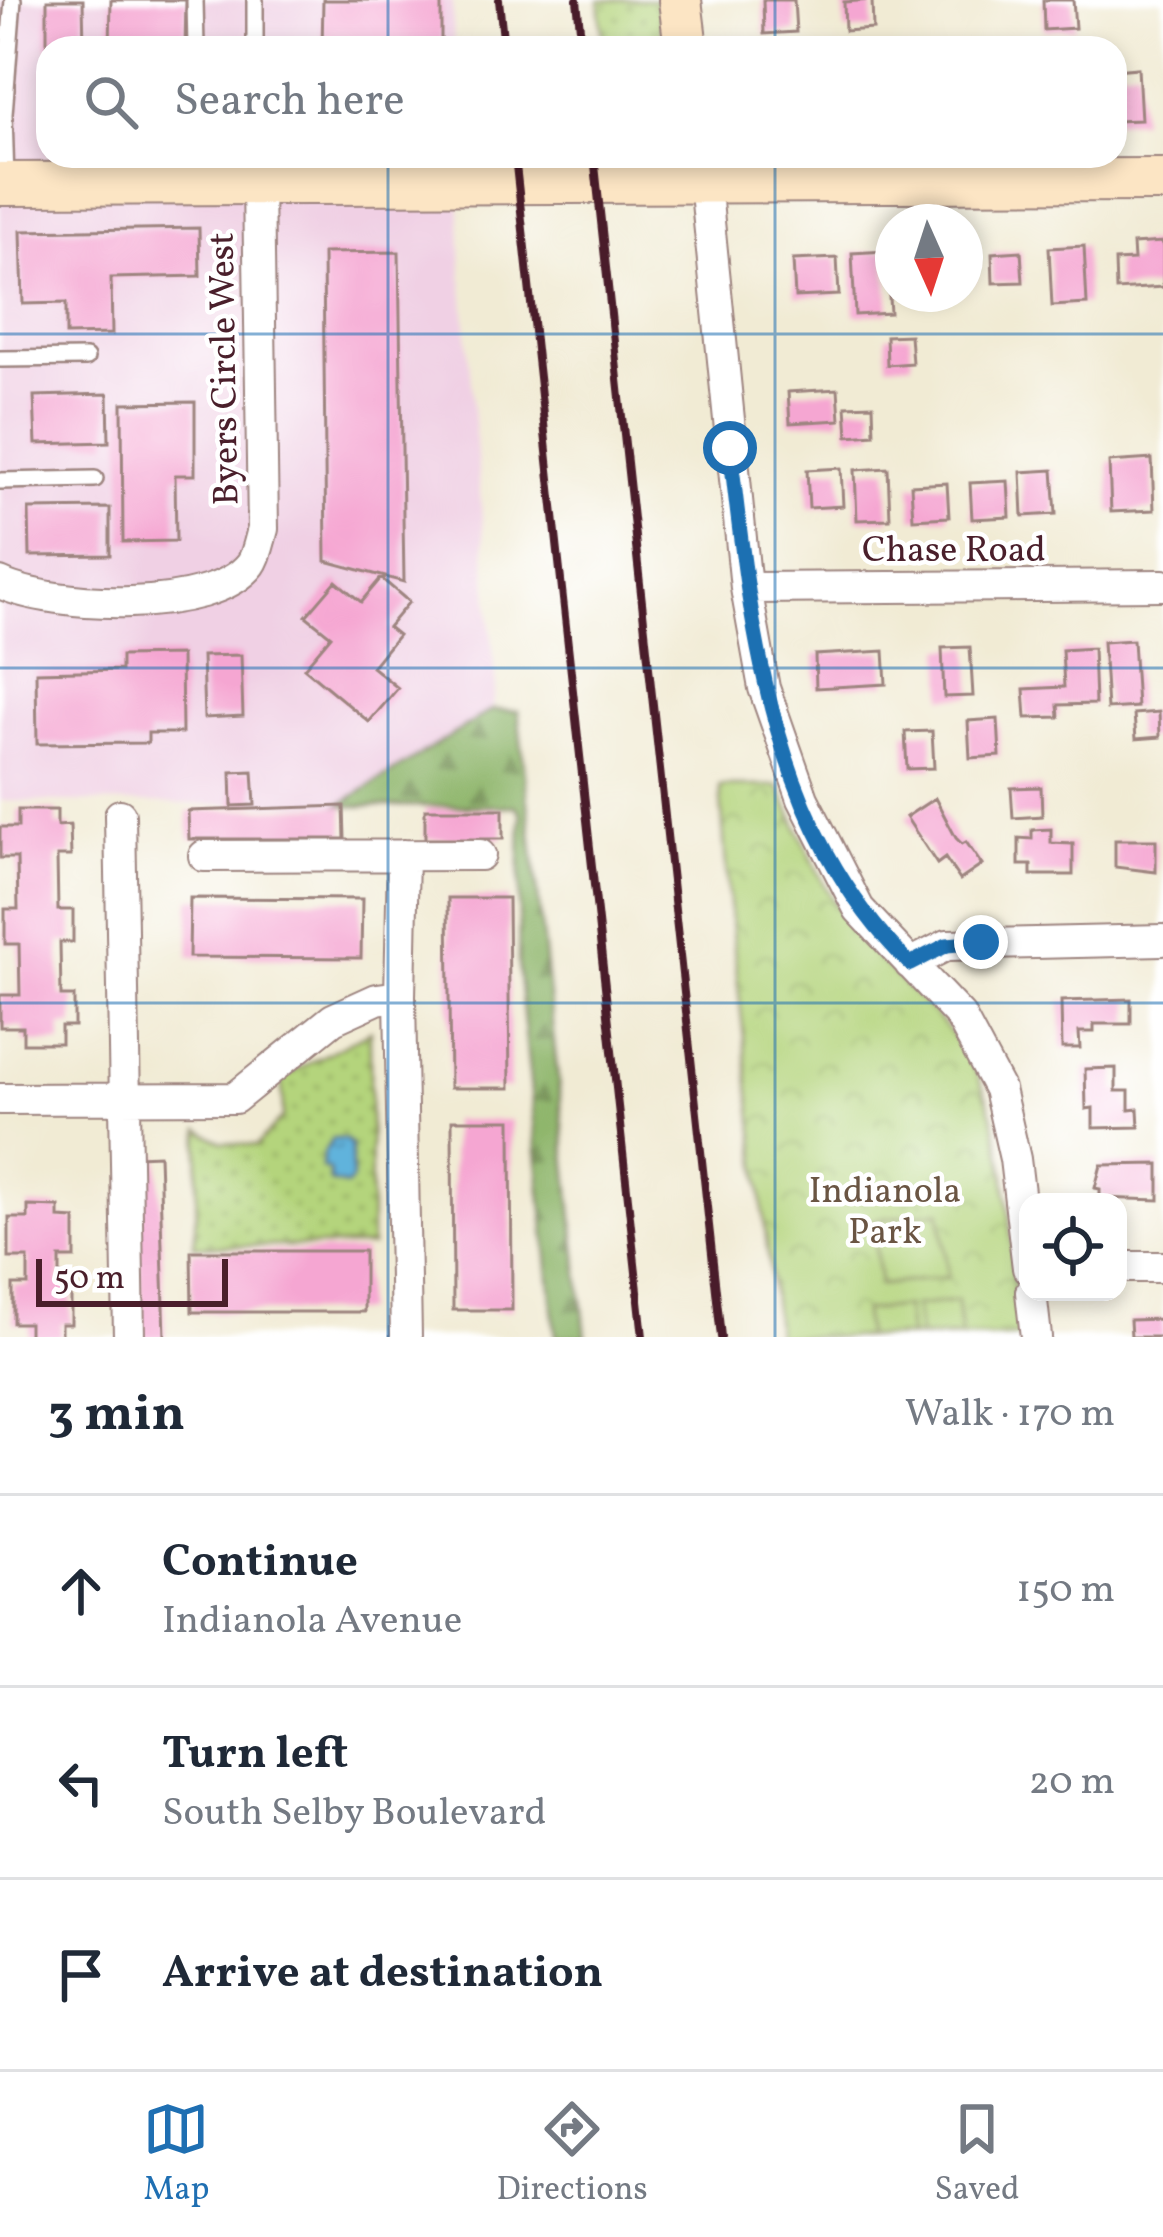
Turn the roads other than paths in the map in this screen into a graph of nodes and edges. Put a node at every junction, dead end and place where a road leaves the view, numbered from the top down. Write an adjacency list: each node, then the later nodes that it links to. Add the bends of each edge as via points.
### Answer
1 (13, 0): 11 (lane)
2 (195, 0): 5 (lane)
3 (254, 0): 6 (lane)
4 (680, 0): 7 (main road)
5 (196, 36)
6 (255, 36)
7 (684, 36)
8 (703, 169): 9 (main road); 10 (main road); 18 (street)
9 (258, 176): 11 (main road); 16 (street, Byers Circle West, via 263,529 252,563 225,586 172,597 91,602 28,595)
10 (1163, 180)
11 (3, 184)
12 (86, 358): 13 (lane)
13 (0, 359)
14 (95, 479): 15 (lane)
15 (0, 481)
16 (0, 583)
17 (1163, 585): 18 (street, Chase Road)
18 (746, 588): 24 (street, via 764,688 803,800 859,909)
19 (120, 815): 27 (street)
20 (404, 855): 21 (street); 22 (street); 25 (street)
21 (480, 855)
22 (204, 856)
23 (1163, 940): 24 (street, via 947,945)
24 (910, 964): 28 (street, via 960,1016 999,1089)
25 (400, 996): 27 (street, via 333,1019 235,1098); 33 (street)
26 (0, 1099): 27 (street)
27 (125, 1099): 32 (street)
28 (1019, 1193)
29 (1127, 1267): 30 (street)
30 (1163, 1267)
31 (1032, 1301): 34 (street)
32 (129, 1337)
33 (406, 1337)
34 (1036, 1337)

